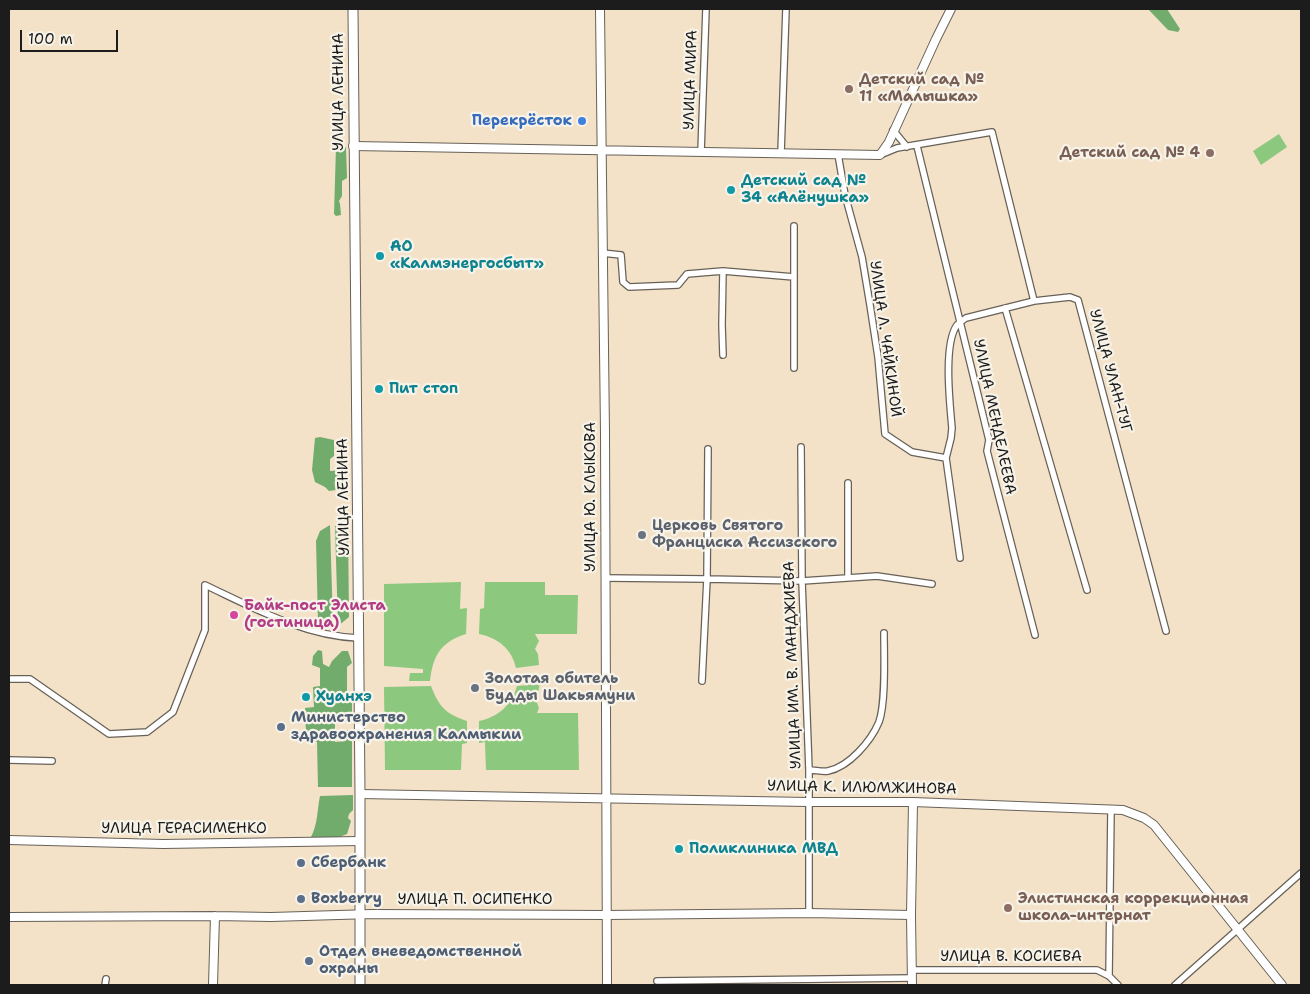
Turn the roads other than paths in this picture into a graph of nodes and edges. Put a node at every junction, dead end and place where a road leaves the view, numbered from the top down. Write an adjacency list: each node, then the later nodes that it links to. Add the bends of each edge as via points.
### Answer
1 (353, 9): 7 (main road, УЛИЦА ЛЕНИНА)
2 (600, 9): 10 (main road, УЛИЦА Ю. КЛЫКОВА)
3 (706, 9): 11 (street, УЛИЦА МИРА)
4 (786, 9): 12 (street)
5 (952, 9): 6 (main road)
6 (894, 130): 9 (street); 14 (main road)
7 (353, 146): 10 (main road); 38 (main road, УЛИЦА ЛЕНИНА)
8 (917, 146): 9 (street); 19 (street, via 992,132); 21 (street, УЛИЦА МЕНДЕЛЕЕВА)
9 (907, 147): 14 (street)
10 (601, 150): 11 (main road); 16 (main road, УЛИЦА Ю. КЛЫКОВА)
11 (701, 152): 12 (main road)
12 (781, 153): 13 (main road)
13 (838, 154): 14 (main road); 26 (street, УЛИЦА Л. ЧАЙКИНОЙ, via 845,195 862,256 878,358 885,434 912,452)
14 (880, 154)
15 (794, 226): 18 (street)
16 (602, 253): 17 (street, via 621,255 623,282 629,287 678,285 687,274); 30 (main road, УЛИЦА Ю. КЛЫКОВА)
17 (723, 272): 18 (street); 22 (street)
18 (794, 277): 23 (street)
19 (1034, 301): 20 (street); 35 (street, УЛИЦА УЛАН-ТУГ, via 1070,297 1078,300)
20 (1004, 308): 21 (street, via 966,318); 34 (street)
21 (960, 323): 26 (street, via 951,340 949,358 952,438); 37 (street, УЛИЦА МЕНДЕЛЕЕВА, via 989,440 987,451)
22 (723, 354)
23 (794, 368)
24 (801, 447): 32 (street, УЛИЦА ИМ. В. МАНДЖИЕВА)
25 (708, 448): 31 (street)
26 (946, 458): 28 (street)
27 (848, 483): 29 (street)
28 (960, 558)
29 (848, 577): 32 (street); 33 (street, via 877,576)
30 (606, 578): 31 (street); 45 (main road, УЛИЦА Ю. КЛЫКОВА)
31 (707, 579): 32 (street); 40 (street)
32 (802, 582): 43 (street, УЛИЦА ИМ. В. МАНДЖИЕВА)
33 (932, 584)
34 (1087, 590)
35 (1166, 632)
36 (884, 633): 43 (street, via 879,722 862,749 844,765 828,771)
37 (1034, 635)
38 (358, 638): 39 (street, via 337,638 280,620 205,585 205,630 173,712 147,732 109,734 30,679); 44 (main road, УЛИЦА ЛЕНИНА)
39 (9, 679)
40 (702, 681)
41 (9, 760): 42 (street)
42 (52, 761)
43 (809, 770): 46 (street, УЛИЦА ИМ. В. МАНДЖИЕВА)
44 (360, 794): 45 (main road, УЛИЦА К. ИЛЮМЖИНОВА); 50 (main road, УЛИЦА ЛЕНИНА)
45 (607, 798): 46 (main road, УЛИЦА К. ИЛЮМЖИНОВА); 54 (main road, УЛИЦА Ю. КЛЫКОВА)
46 (808, 802): 47 (main road, УЛИЦА К. ИЛЮМЖИНОВА); 52 (street, УЛИЦА ИМ. В. МАНДЖИЕВА)
47 (913, 802): 48 (main road, УЛИЦА К. ИЛЮМЖИНОВА); 55 (main road)
48 (1111, 808): 58 (main road, УЛИЦА К. ИЛЮМЖИНОВА, via 1133,813 1154,825); 60 (street)
49 (9, 840): 50 (main road, УЛИЦА ГЕРАСИМЕНКО, via 163,844)
50 (360, 841): 53 (main road, УЛИЦА ЛЕНИНА)
51 (1301, 874): 58 (street)
52 (809, 913): 54 (main road, УЛИЦА П. ОСИПЕНКО); 55 (main road, УЛИЦА П. ОСИПЕНКО)
53 (360, 914): 54 (main road, УЛИЦА П. ОСИПЕНКО); 56 (main road, УЛИЦА П. ОСИПЕНКО); 64 (main road, УЛИЦА ЛЕНИНА)
54 (606, 914): 65 (main road, УЛИЦА Ю. КЛЫКОВА)
55 (911, 915): 59 (main road)
56 (215, 916): 57 (main road, УЛИЦА П. ОСИПЕНКО); 63 (main road)
57 (9, 917)
58 (1238, 930): 67 (street); 68 (main road, УЛИЦА К. ИЛЮМЖИНОВА)
59 (912, 970): 60 (street, УЛИЦА В. КОСИЕВА, via 1097,970); 62 (main road)
60 (1109, 976): 66 (street)
61 (657, 981): 62 (street)
62 (912, 982)
63 (214, 985)
64 (360, 985)
65 (607, 985)
66 (1118, 985)
67 (1175, 985)
68 (1282, 985)

